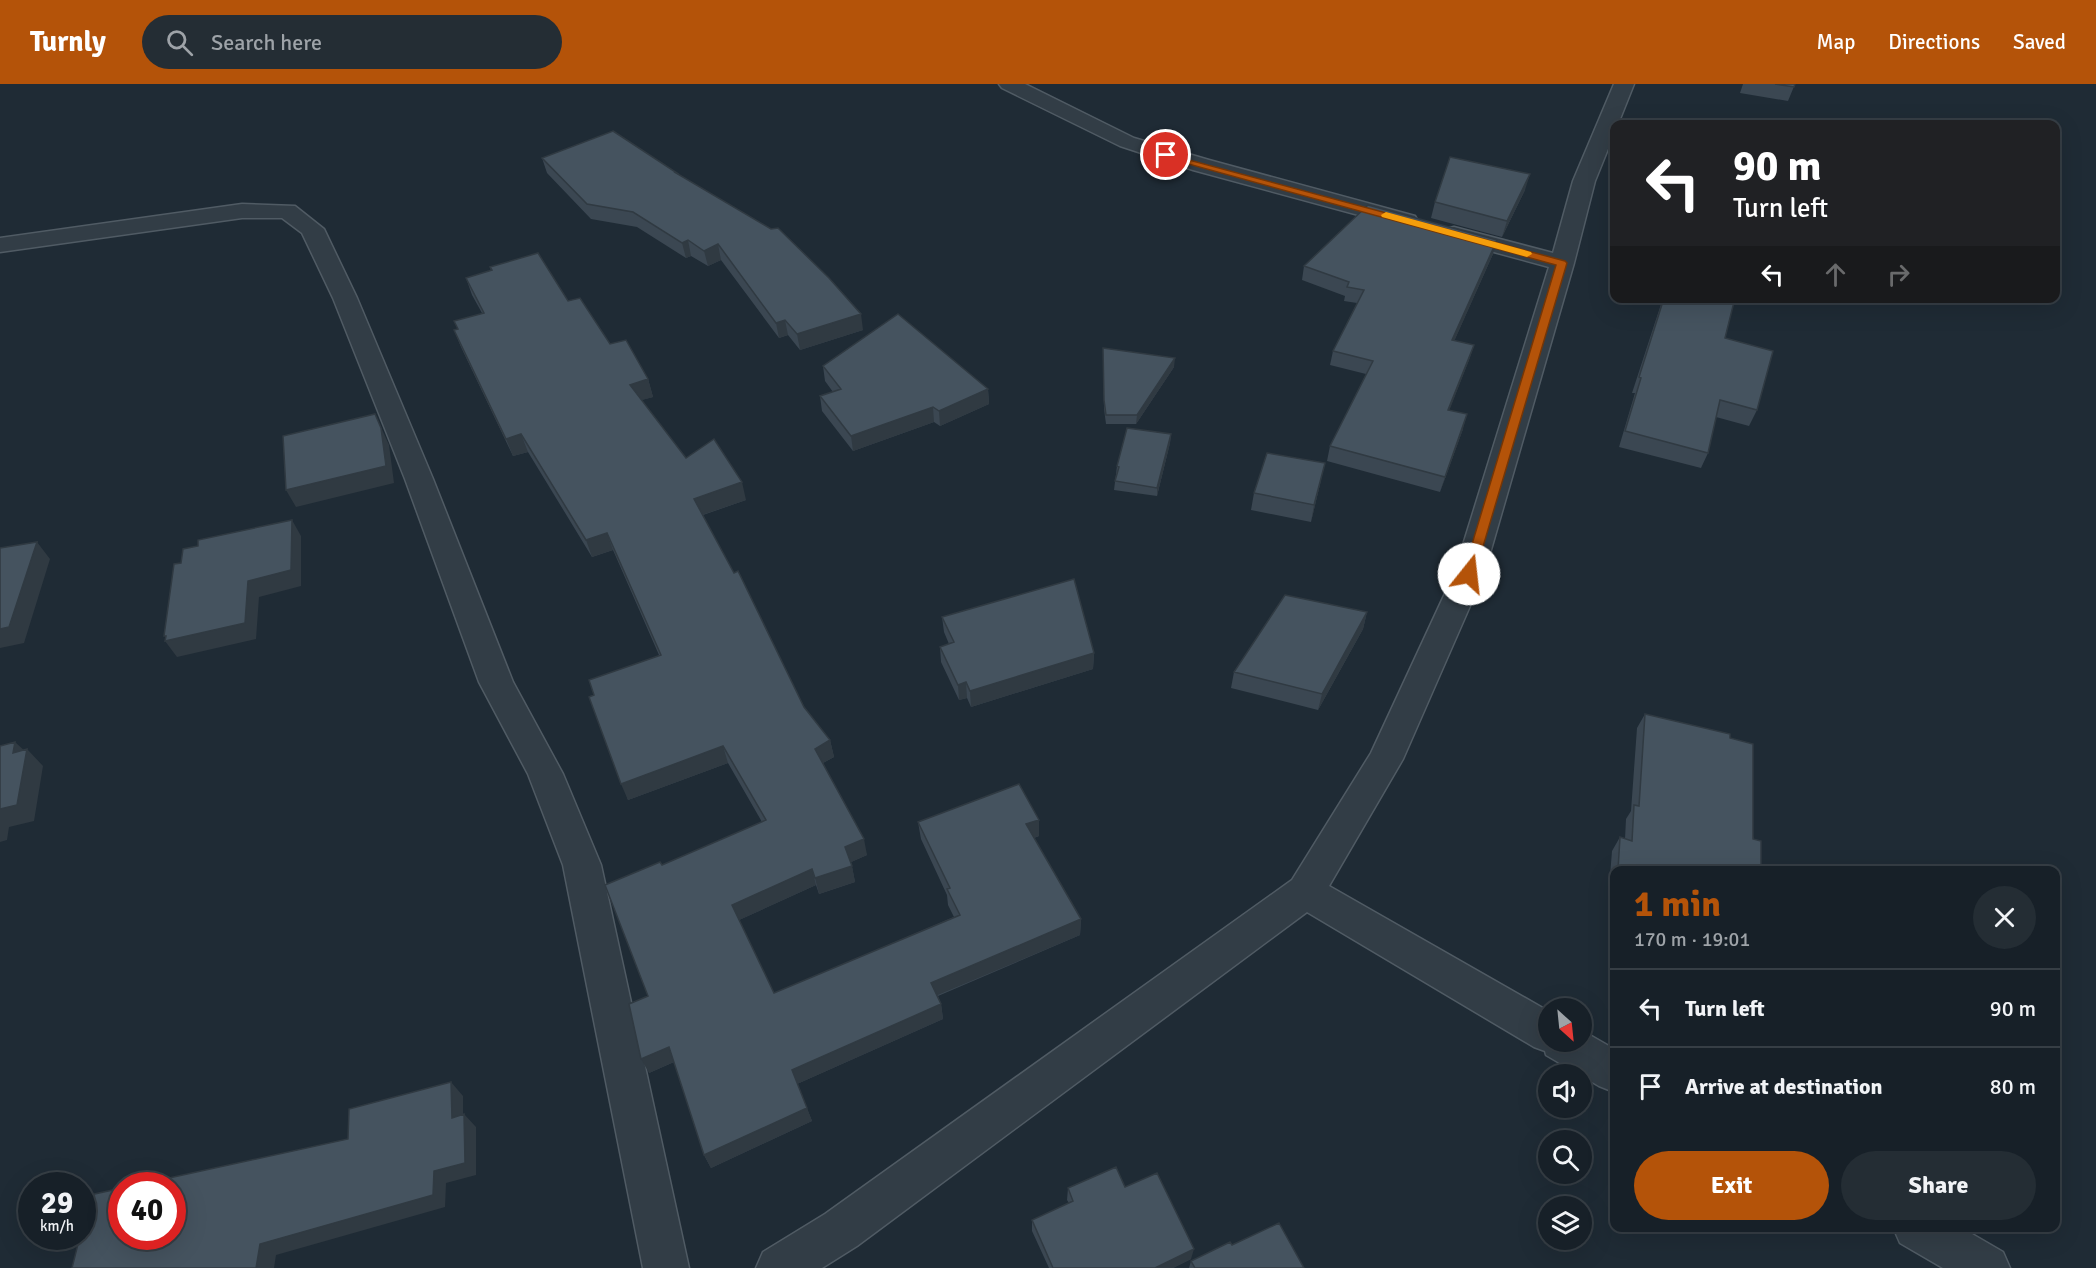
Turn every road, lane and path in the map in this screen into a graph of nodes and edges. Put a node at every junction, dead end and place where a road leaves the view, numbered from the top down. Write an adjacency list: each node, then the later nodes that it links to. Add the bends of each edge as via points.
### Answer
1 (1009, 84): 4 (street, via 1127,142 1166,155)
2 (1624, 84): 4 (street, via 1584,181)
3 (0, 245): 10 (street, via 242,211 287,211 312,229 349,309 496,682 545,774 582,865)
4 (1562, 263): 5 (street, via 1469,574 1386,759)
5 (1305, 892): 6 (street); 11 (street, via 841,1230)
6 (1538, 1027)
7 (1580, 1052): 8 (street)
8 (1610, 1070)
9 (1925, 1232): 12 (street)
10 (666, 1268)
11 (779, 1268)
12 (1987, 1268)

